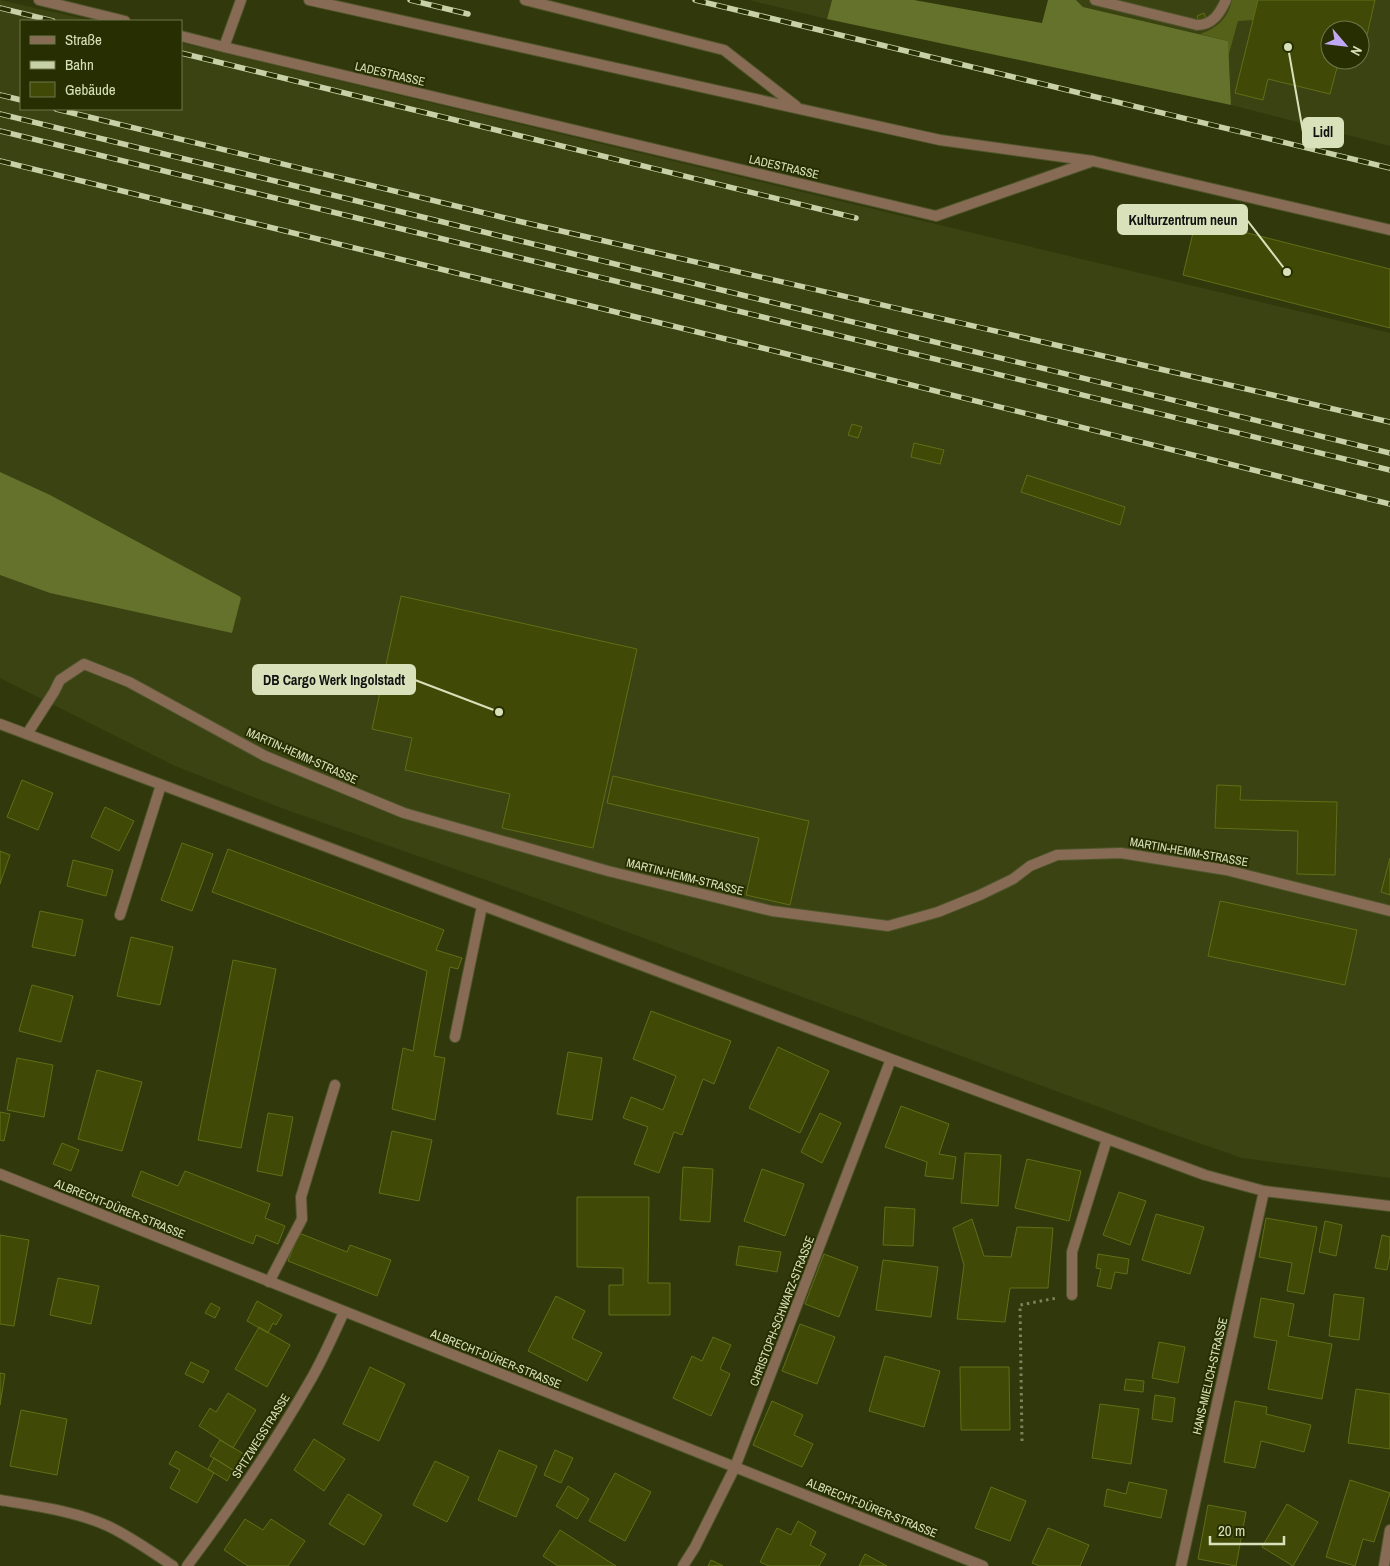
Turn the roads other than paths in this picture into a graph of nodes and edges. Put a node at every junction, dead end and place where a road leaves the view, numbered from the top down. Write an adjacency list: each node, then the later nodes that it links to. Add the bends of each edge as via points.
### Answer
1 (39, 0): 7 (street)
2 (241, 0): 9 (street)
3 (309, 0): 10 (street)
4 (525, 0): 10 (street, via 724,50)
5 (1095, 0): 6 (street, via 1197,25 1217,17)
6 (1226, 0)
7 (121, 20)
8 (182, 36): 9 (street, LADESTRASSE)
9 (224, 47): 11 (street, LADESTRASSE, via 936,216)
10 (799, 109): 11 (street, via 940,140)
11 (1093, 161): 12 (street)
12 (1390, 230)
13 (0, 724): 14 (street)
14 (27, 734): 15 (street); 17 (street, MARTIN-HEMM-STRASSE, via 60,680 84,664 129,682 265,756 404,813 608,871 782,912 888,926 938,912 980,895 1013,879 1030,866 1057,855 1122,853 1226,870)
15 (161, 785): 16 (street); 18 (street)
16 (482, 906): 19 (street); 20 (street)
17 (1390, 911)
18 (120, 915)
19 (455, 1036)
20 (891, 1059): 22 (street); 29 (street, CHRISTOPH-SCHWARZ-STRASSE)
21 (335, 1085): 26 (street, via 300,1197 302,1219)
22 (1107, 1139): 24 (street, via 1205,1175); 27 (street, via 1072,1252)
23 (0, 1174): 26 (street, ALBRECHT-DÜRER-STRASSE)
24 (1264, 1191): 25 (street); 36 (street, HANS-MIELICH-STRASSE)
25 (1390, 1206)
26 (269, 1282): 28 (street, ALBRECHT-DÜRER-STRASSE)
27 (1072, 1295)
28 (344, 1312): 29 (street, ALBRECHT-DÜRER-STRASSE); 33 (street, SPITZWEGSTRASSE, via 311,1379 266,1455)
29 (735, 1467): 34 (street, CHRISTOPH-SCHWARZ-STRASSE); 35 (street, ALBRECHT-DÜRER-STRASSE)
30 (0, 1500): 32 (street, via 74,1515 107,1526)
31 (1390, 1530): 37 (street)
32 (173, 1566)
33 (187, 1566)
34 (683, 1566)
35 (983, 1566)
36 (1181, 1566)
37 (1384, 1566)

